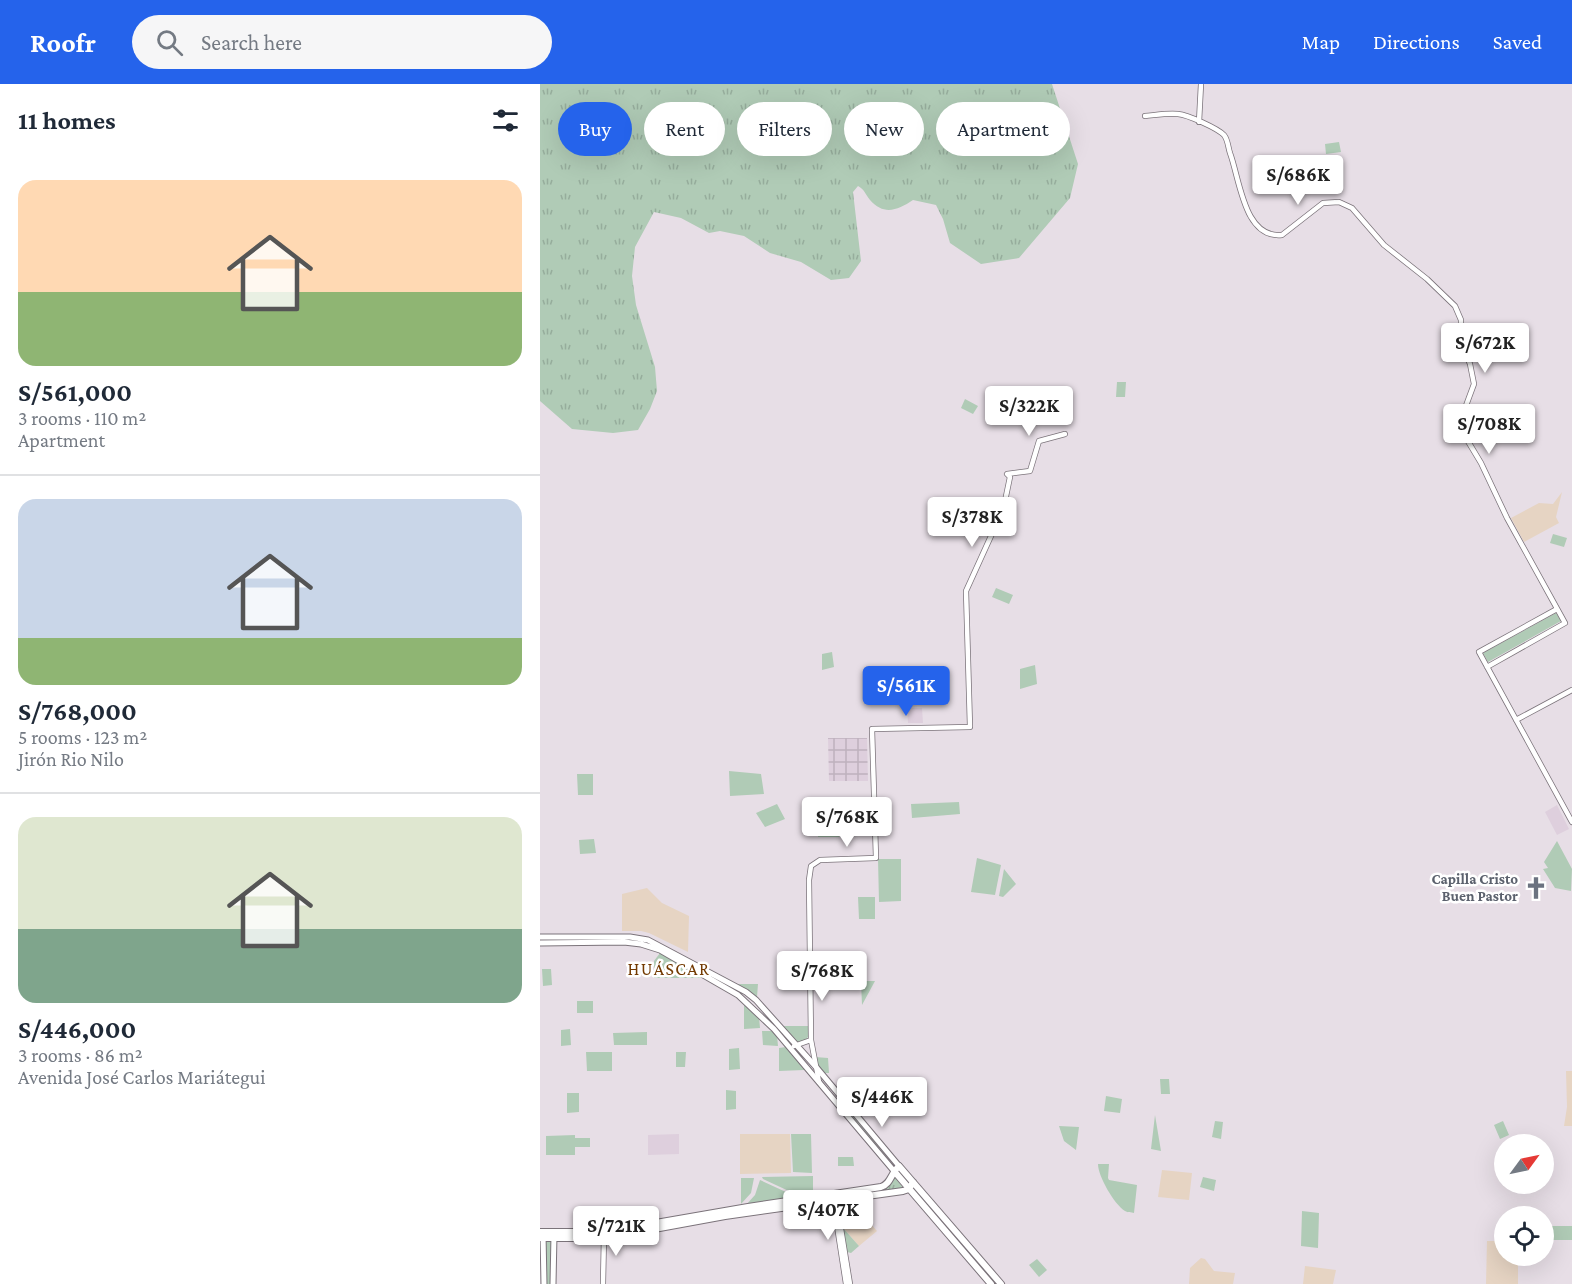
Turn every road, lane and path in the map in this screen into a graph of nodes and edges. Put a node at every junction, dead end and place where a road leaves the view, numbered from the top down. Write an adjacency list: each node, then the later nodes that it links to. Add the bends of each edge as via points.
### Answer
1 (1201, 84): 3 (street)
2 (1145, 116): 3 (street, via 1180,114)
3 (1199, 122): 5 (street, via 1226,140 1246,209 1261,231 1282,235 1323,202 1346,204 1384,245 1450,299 1461,320 1461,342 1474,384 1464,411 1463,433)
4 (1065, 434): 14 (street, via 1039,441 1030,471 1007,474 1010,477 1005,501 966,591 970,727 872,729 876,858 820,860 811,866)
5 (1557, 609): 6 (street, via 1565,622); 6 (street, via 1479,652)
6 (1487, 667): 8 (street)
7 (1572, 690): 8 (street)
8 (1516, 720): 9 (street)
9 (1572, 822)
10 (540, 937): 12 (main road, via 643,938)
11 (540, 943): 12 (main road, via 641,944)
12 (715, 978): 13 (main road)
13 (740, 992): 15 (main road); 16 (main road, via 756,1000)
14 (811, 1040): 16 (street); 17 (street)
15 (789, 1046): 16 (street); 18 (main road)
16 (797, 1046): 17 (main road)
17 (816, 1067): 18 (street); 19 (main road)
18 (819, 1082): 19 (main road)
19 (896, 1168): 20 (main road); 21 (main road, via 885,1186)
20 (911, 1185): 21 (main road); 29 (main road); 30 (main road)
21 (834, 1197): 24 (main road); 28 (street)
22 (542, 1235): 23 (main road); 25 (main road)
23 (554, 1235): 24 (main road); 26 (main road)
24 (604, 1235): 27 (street)
25 (544, 1284)
26 (553, 1284)
27 (603, 1284)
28 (848, 1284)
29 (991, 1284)
30 (1001, 1284)

